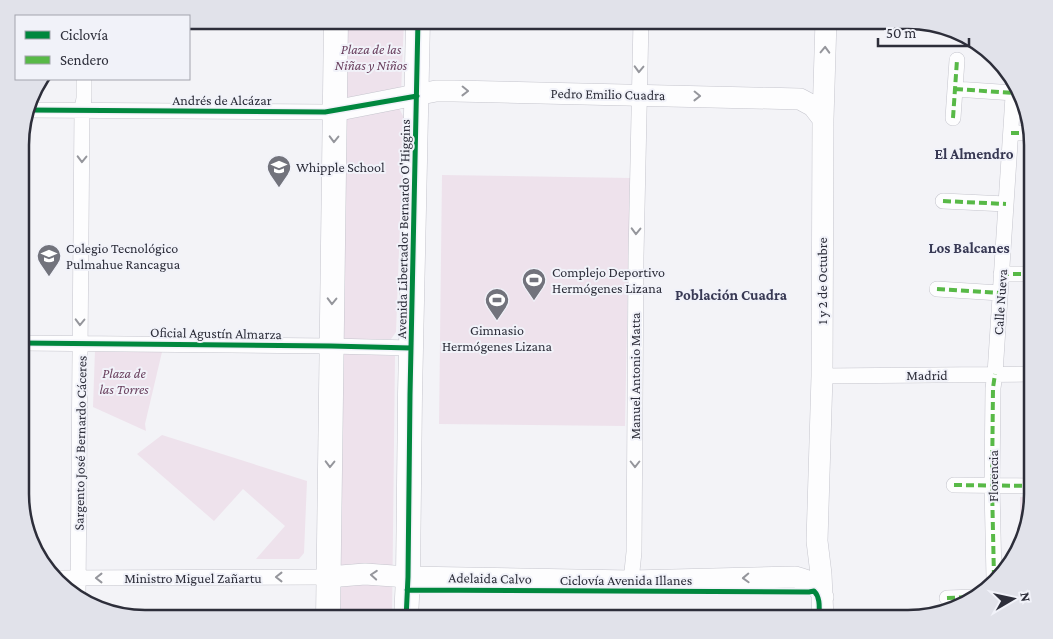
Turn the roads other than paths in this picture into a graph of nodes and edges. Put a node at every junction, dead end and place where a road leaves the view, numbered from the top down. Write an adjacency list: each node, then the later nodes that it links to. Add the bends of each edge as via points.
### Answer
1 (336, 29): 16 (main road)
2 (418, 29): 11 (main road, Avenida Libertador Bernardo O'Higgins)
3 (640, 29): 10 (street, Manuel Antonio Matta, one-way to 10)
4 (826, 29): 7 (street, 1 y 2 de Octubre, one-way to 4)
5 (957, 60): 9 (street)
6 (84, 80): 15 (street, Sargento José Bernardo Cáceres)
7 (824, 80): 13 (street, via 815,91); 18 (street, 1 y 2 de Octubre)
8 (1009, 87): 9 (street)
9 (955, 89): 17 (street)
10 (639, 95): 11 (street, Pedro Emilio Cuadra, one-way to 10, via 436,91); 13 (street, Pedro Emilio Cuadra, one-way to 13); 44 (street, Manuel Antonio Matta, one-way to 44, via 634,552)
11 (417, 96): 16 (street, Andrés de Alcázar); 30 (main road, Avenida Libertador Bernardo O'Higgins)
12 (1014, 98): 19 (street, Calle Nueva)
13 (800, 99): 18 (street, via 813,106)
14 (34, 110): 15 (street, Andrés de Alcázar)
15 (82, 110): 16 (street, Andrés de Alcázar); 28 (street, Sargento José Bernardo Cáceres, one-way to 28)
16 (334, 110): 29 (main road, one-way to 29)
17 (953, 118)
18 (823, 119): 33 (street, 1 y 2 de Octubre)
19 (1012, 133): 20 (street); 22 (street, Calle Nueva)
20 (1023, 133)
21 (943, 201): 22 (street)
22 (1006, 204): 23 (street, Calle Nueva)
23 (1001, 274): 24 (street); 26 (street, Calle Nueva)
24 (1024, 274)
25 (937, 289): 26 (street)
26 (1000, 293): 31 (street, Calle Nueva)
27 (29, 343): 28 (street, Oficial Agustín Almarza)
28 (81, 344): 29 (street, Oficial Agustín Almarza); 43 (street, Sargento José Bernardo Cáceres)
29 (331, 346): 30 (street, Oficial Agustín Almarza); 40 (main road, one-way to 40)
30 (411, 348): 41 (main road, Avenida Libertador Bernardo O'Higgins)
31 (995, 374): 32 (street, Madrid); 33 (street, Madrid); 35 (street, Florencia)
32 (1024, 374)
33 (822, 376): 37 (street, 1 y 2 de Octubre)
34 (954, 485): 35 (street)
35 (992, 486): 36 (street); 38 (street, Florencia)
36 (1024, 486)
37 (817, 541): 39 (street, 1 y 2 de Octubre, via 809,564); 46 (street, 1 y 2 de Octubre)
38 (994, 572)
39 (795, 576): 44 (street, Adelaida Calvo, one-way to 44); 46 (street, Adelaida Calvo, via 812,583)
40 (328, 577): 41 (street, Adelaida Calvo, one-way to 40, via 365,574); 43 (street, Ministro Miguel Zañartu, one-way to 43); 49 (main road)
41 (408, 577): 44 (street, Adelaida Calvo); 50 (main road, Avenida Libertador Bernardo O'Higgins)
42 (65, 578): 43 (street, Ministro Miguel Zañartu)
43 (78, 578): 45 (street, Sargento José Bernardo Cáceres)
44 (631, 581)
45 (78, 589)
46 (823, 597): 51 (street, 1 y 2 de Octubre)
47 (947, 598): 48 (street)
48 (960, 598)
49 (328, 610)
50 (406, 610)
51 (823, 610)

